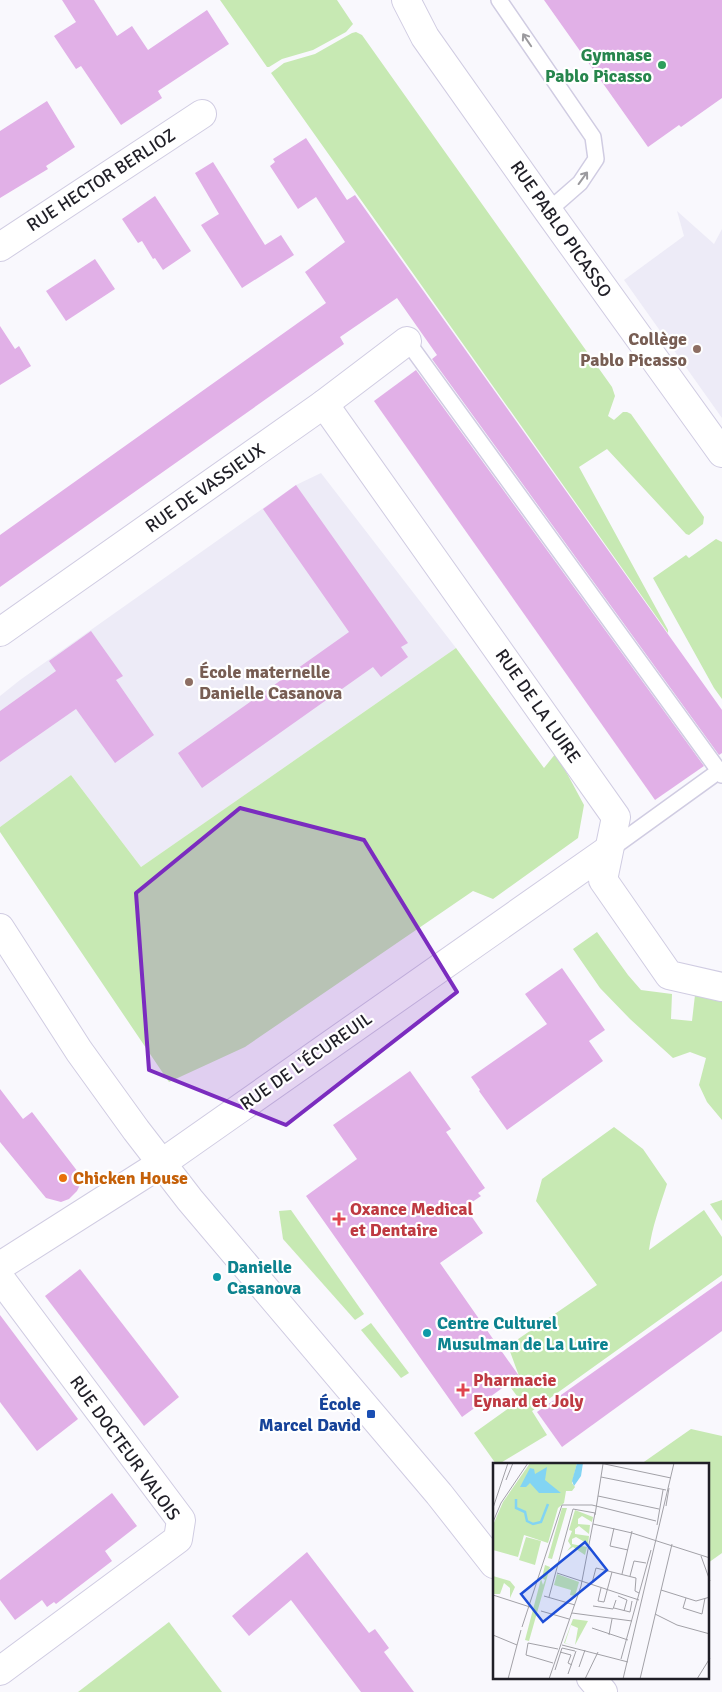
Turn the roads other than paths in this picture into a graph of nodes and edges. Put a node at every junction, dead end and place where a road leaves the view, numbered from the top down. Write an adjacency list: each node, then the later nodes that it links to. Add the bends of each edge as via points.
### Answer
1 (406, 0): 4 (street, RUE PABLO PICASSO, via 425,37)
2 (499, 0): 4 (lane, one-way to 2, via 580,183 596,159 593,137)
3 (202, 114): 5 (street, RUE HECTOR BERLIOZ)
4 (548, 211): 8 (street, RUE PABLO PICASSO)
5 (0, 247)
6 (407, 341): 7 (street, RUE DE VASSIEUX); 10 (lane)
7 (324, 404): 9 (street, RUE DE VASSIEUX); 11 (street, RUE DE LA LUIRE, via 616,817)
8 (722, 453)
9 (0, 632)
10 (720, 773): 11 (lane)
11 (608, 850): 13 (street, RUE DE LA LUIRE, via 603,880 668,975); 14 (street, RUE DE L'ÉCUREUIL)
12 (0, 928): 14 (street, via 79,1051)
13 (722, 987)
14 (162, 1164): 15 (street, RUE DE L'ÉCUREUIL); 17 (street)
15 (0, 1266)
16 (0, 1278): 18 (street, RUE DOCTEUR VALOIS, via 181,1520 178,1539)
17 (493, 1563)
18 (0, 1671)
19 (593, 1680): 20 (street)
20 (603, 1692)

